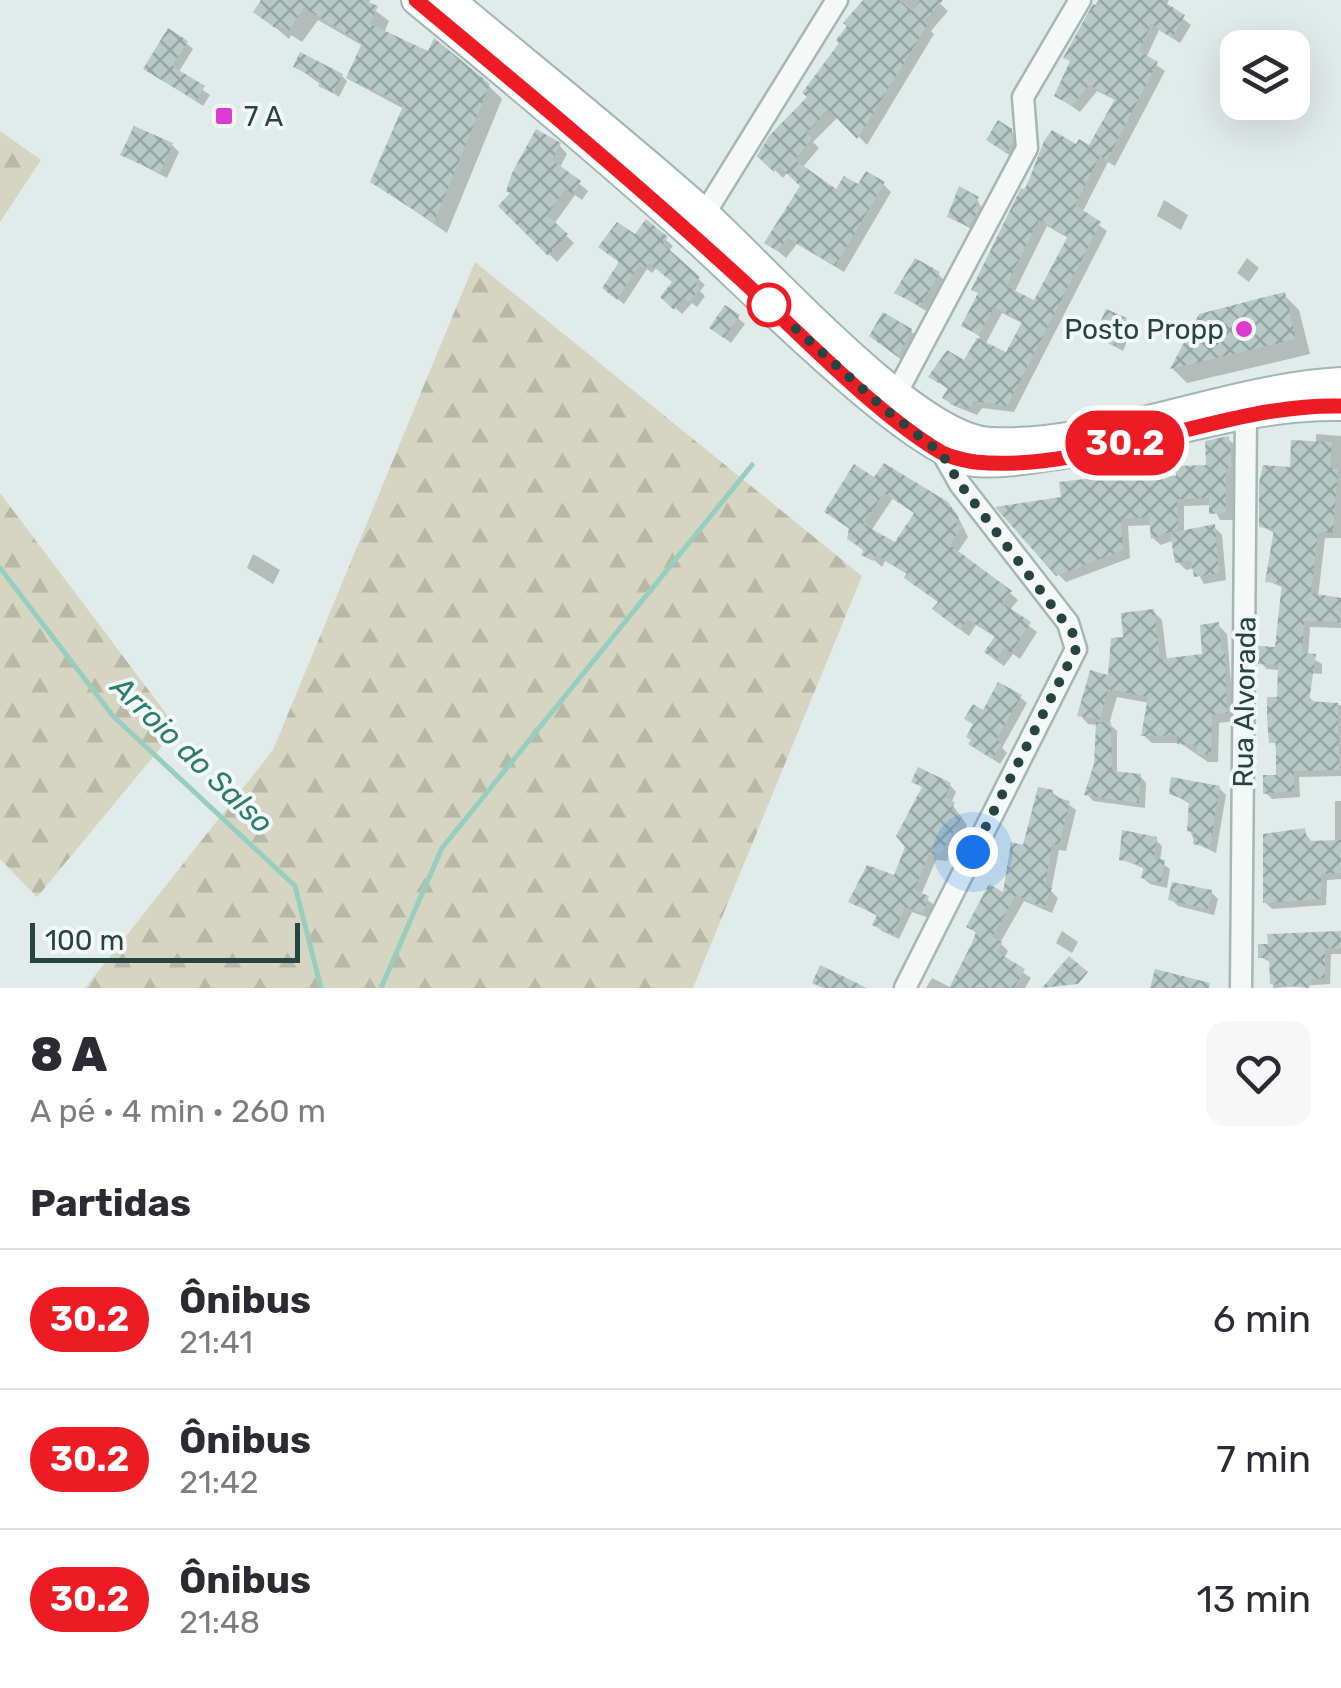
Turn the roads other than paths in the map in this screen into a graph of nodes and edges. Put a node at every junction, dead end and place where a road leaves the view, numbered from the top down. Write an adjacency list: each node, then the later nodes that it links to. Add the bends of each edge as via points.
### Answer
1 (416, 0): 10 (main road)
2 (450, 0): 5 (main road)
3 (837, 0): 5 (street)
4 (1080, 0): 7 (street, via 1023,97 1027,148)
5 (704, 214): 7 (main road)
6 (1341, 382): 7 (main road, via 1242,395 1088,431 991,442 961,436)
7 (896, 394)
8 (1341, 406): 9 (main road)
9 (1246, 415): 10 (main road, via 1010,462); 12 (street, Rua Alvorada)
10 (942, 454): 11 (street, via 1068,623 1076,649)
11 (904, 988)
12 (1241, 988)

